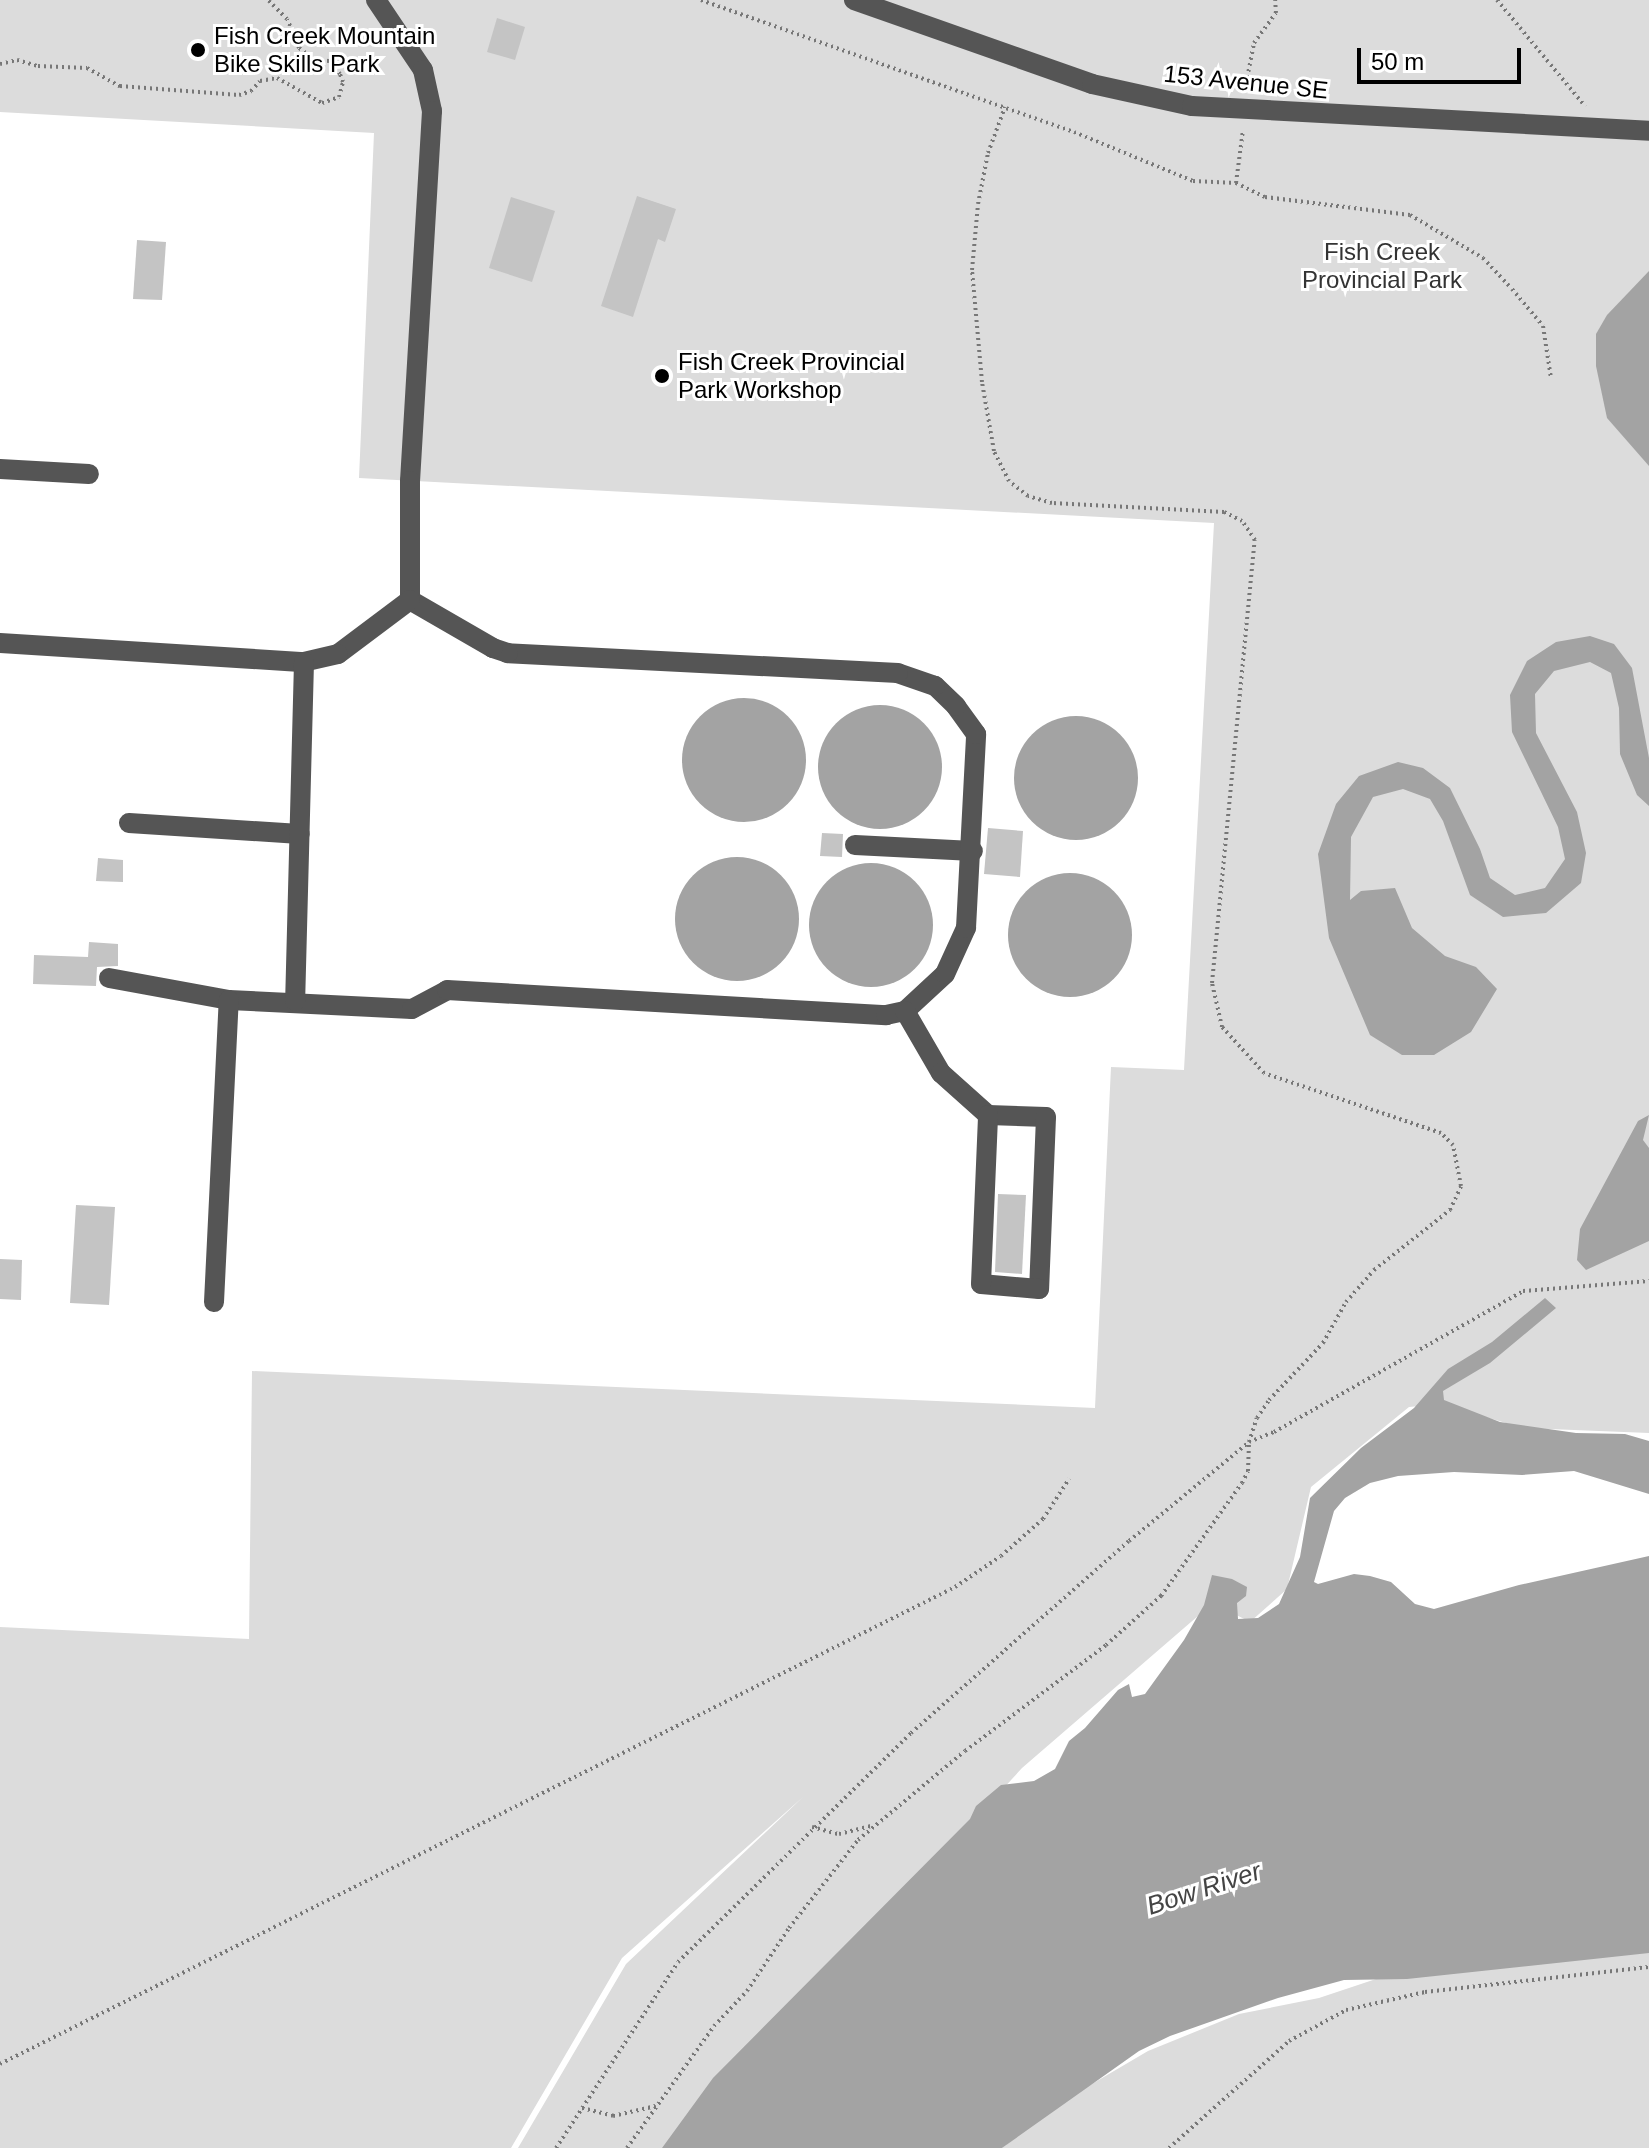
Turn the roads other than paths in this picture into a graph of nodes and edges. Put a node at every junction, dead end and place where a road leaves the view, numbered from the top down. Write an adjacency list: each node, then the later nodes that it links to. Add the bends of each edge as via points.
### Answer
1 (376, 0): 6 (lane, via 423,70 432,111 410,481)
2 (854, 0): 3 (lane, 153 Avenue SE, via 1092,84 1192,106)
3 (1649, 131)
4 (0, 469): 5 (lane)
5 (89, 474)
6 (410, 600): 8 (lane, via 338,654); 12 (lane, via 508,653 898,673 935,686 976,734)
7 (0, 643): 8 (lane)
8 (304, 662): 10 (lane)
9 (129, 823): 10 (lane)
10 (300, 834): 15 (lane)
11 (855, 845): 12 (lane)
12 (973, 851): 16 (lane, via 966,928 957,954 933,989)
13 (109, 978): 14 (lane)
14 (229, 1000): 15 (lane); 18 (lane)
15 (295, 1001): 16 (lane, via 412,1009 447,990 886,1015)
16 (905, 1011): 17 (lane, via 941,1073)
17 (988, 1115): 17 (lane, via 1046,1117 1039,1289 981,1284)
18 (214, 1302)

